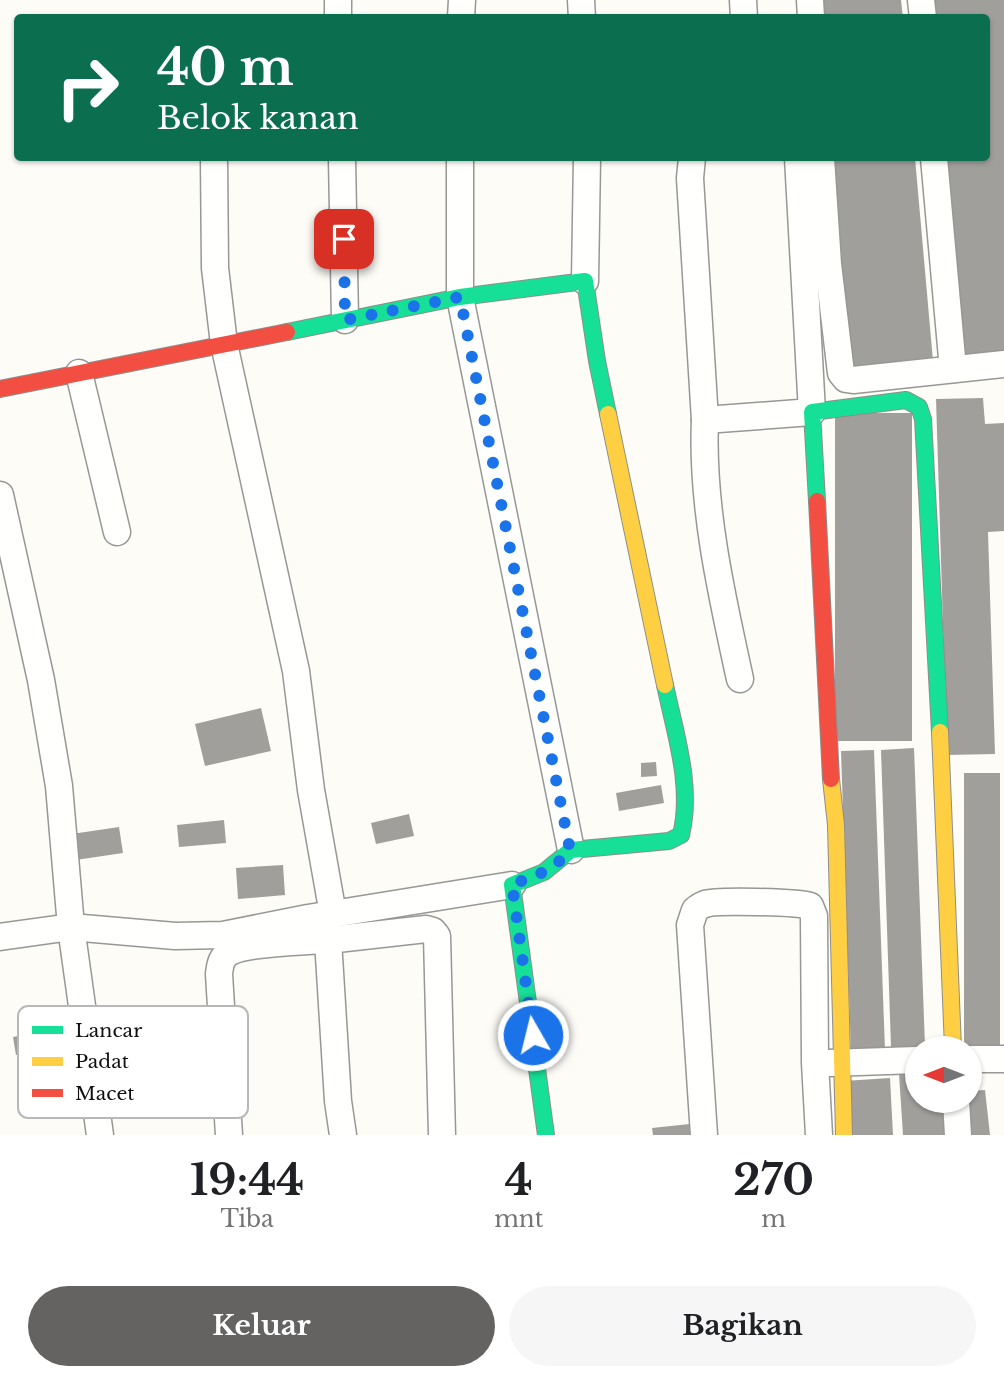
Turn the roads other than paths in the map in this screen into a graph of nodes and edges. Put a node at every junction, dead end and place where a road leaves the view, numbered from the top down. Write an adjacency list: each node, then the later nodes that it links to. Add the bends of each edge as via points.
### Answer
1 (214, 161): 12 (street, via 215,268)
2 (342, 161): 11 (street)
3 (460, 161): 10 (street)
4 (587, 161): 9 (street)
5 (692, 161): 18 (street)
6 (798, 161): 17 (street)
7 (821, 161): 14 (street, via 841,373 853,380)
8 (934, 161): 14 (street)
9 (585, 281): 10 (street); 22 (street, via 597,361 681,761 687,814 681,835 669,841)
10 (460, 297): 11 (street); 22 (street)
11 (345, 320): 12 (street)
12 (224, 344): 15 (street); 24 (street, via 296,671)
13 (1004, 364): 14 (street)
14 (953, 369)
15 (79, 373): 16 (street); 20 (street)
16 (0, 389)
17 (812, 412): 18 (street); 30 (street, via 906,401 919,407 923,419); 34 (street, via 836,825)
18 (705, 421): 21 (street, via 718,575)
19 (0, 495): 25 (street, via 59,786)
20 (117, 532)
21 (740, 679)
22 (570, 850): 23 (street, via 560,863)
23 (512, 884): 24 (street); 38 (street)
24 (333, 914): 25 (street, via 223,935 175,936)
25 (71, 927): 26 (street); 28 (street)
26 (0, 937)
27 (328, 940): 29 (street, via 230,951 220,961); 36 (street); 37 (street, via 426,929 437,936)
28 (82, 1006)
29 (221, 1006)
30 (953, 1036)
31 (982, 1059): 32 (street)
32 (1004, 1059)
33 (905, 1060): 34 (street)
34 (828, 1063): 39 (street, via 810,906 706,903 695,910 690,925); 40 (street); 41 (street)
35 (957, 1113): 42 (street)
36 (344, 1135)
37 (442, 1135)
38 (546, 1135)
39 (704, 1135)
40 (819, 1135)
41 (844, 1135)
42 (958, 1135)

